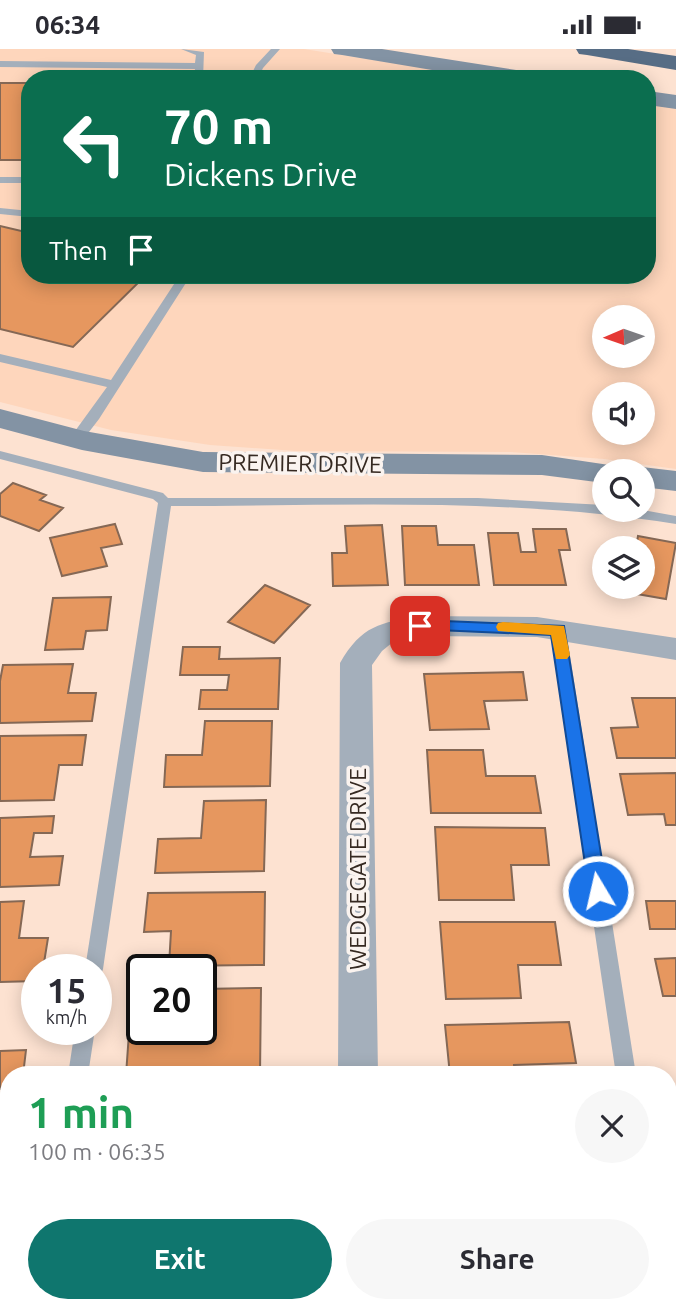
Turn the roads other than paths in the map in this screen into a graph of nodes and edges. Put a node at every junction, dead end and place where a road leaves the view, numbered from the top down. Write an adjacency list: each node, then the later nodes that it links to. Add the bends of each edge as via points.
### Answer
1 (185, 49): 8 (lane, via 200,52)
2 (276, 49): 11 (lane)
3 (342, 49): 12 (street)
4 (587, 49): 5 (highway)
5 (649, 59): 6 (highway); 9 (highway)
6 (676, 63)
7 (0, 64): 8 (lane, via 91,61)
8 (199, 66): 10 (lane)
9 (676, 69)
10 (199, 70)
11 (258, 70)
12 (448, 70)
13 (656, 99): 14 (street)
14 (676, 102)
15 (0, 180): 16 (lane)
16 (21, 180)
17 (0, 211): 18 (lane)
18 (21, 212)
19 (179, 284): 21 (lane)
20 (0, 358): 21 (lane)
21 (115, 385): 23 (lane)
22 (0, 418): 23 (street, PREMIER DRIVE)
23 (77, 438): 25 (street, PREMIER DRIVE, via 203,463 542,465)
24 (0, 455): 28 (lane, via 158,496)
25 (592, 471)
26 (655, 479): 27 (street)
27 (676, 481)
28 (164, 502): 29 (lane, via 478,502); 34 (lane)
29 (592, 508)
30 (655, 517): 31 (lane)
31 (676, 520)
32 (558, 630): 33 (street); 37 (street, WEDGEGATE DRIVE, via 400,628 371,643 356,663); 38 (lane)
33 (676, 649)
34 (96, 954)
35 (83, 1045): 36 (lane)
36 (79, 1066)
37 (358, 1066)
38 (625, 1066)

